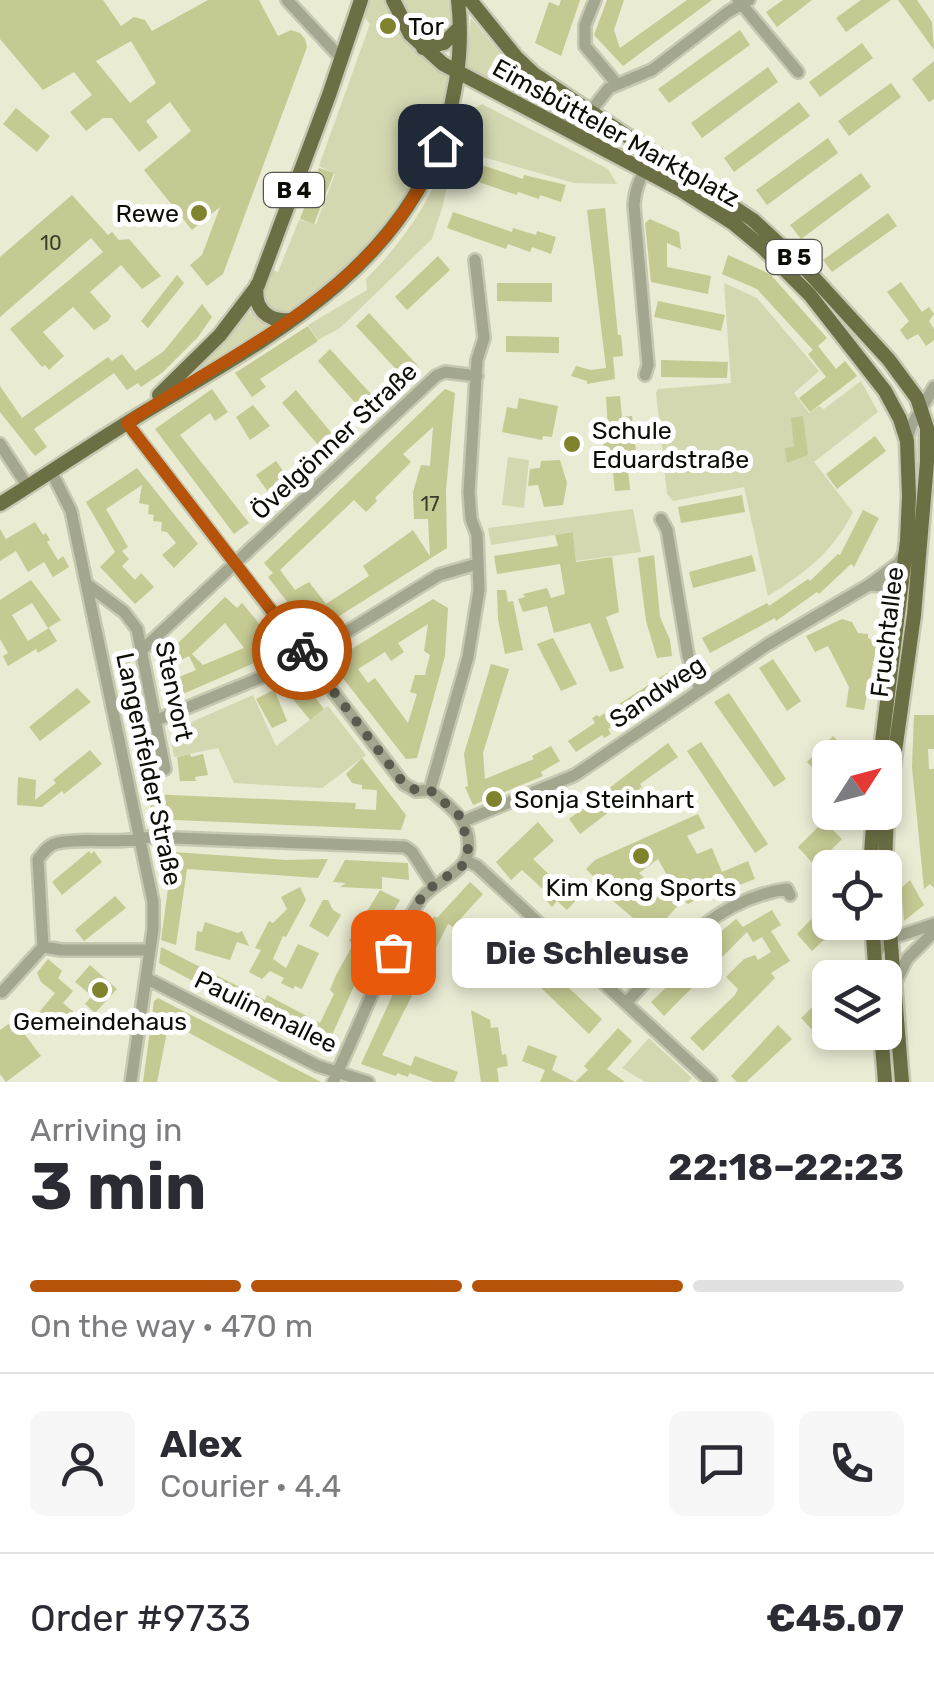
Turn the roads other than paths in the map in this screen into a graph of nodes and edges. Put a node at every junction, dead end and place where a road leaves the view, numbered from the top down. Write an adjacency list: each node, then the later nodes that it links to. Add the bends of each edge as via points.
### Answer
1 (287, 0): 10 (street)
2 (361, 0): 10 (main road, B 4)
3 (393, 0): 9 (main road, Eimsbütteler Marktplatz / B 5)
4 (458, 0): 8 (main road, B 4)
5 (470, 0): 14 (main road, Eimsbütteler Marktplatz / B 5, via 534,74)
6 (595, 0): 13 (street, via 584,30 586,48)
7 (743, 2): 11 (street); 13 (street, via 652,70)
8 (460, 26): 9 (main road, via 444,43); 12 (main road, B 4)
9 (423, 48): 12 (main road, Eimsbütteler Marktplatz / B 5)
10 (341, 58): 19 (main road, B 4)
11 (798, 72)
12 (458, 73): 15 (main road, Eimsbütteler Marktplatz / B 5); 20 (main road, B 4, via 440,146 404,214 356,270)
13 (616, 83): 14 (street)
14 (590, 112): 15 (street, via 582,122); 16 (main road, Eimsbütteler Marktplatz / B 5)
15 (548, 119): 17 (main road, Eimsbütteler Marktplatz / B 5)
16 (664, 161): 17 (street, via 654,159); 24 (main road, Eimsbütteler Marktplatz / B 5, via 787,250)
17 (645, 170): 21 (street, via 634,205); 26 (main road, Eimsbütteler Marktplatz / B 5, via 720,214 787,270)
18 (475, 260): 22 (street, via 484,338)
19 (258, 285): 20 (main road, via 263,312); 25 (main road, B 4, via 201,355)
20 (290, 320): 25 (main road, B 4)
21 (645, 375)
22 (478, 376): 35 (street, Övelgönner Straße, via 436,376); 36 (street, via 470,492)
23 (934, 387): 24 (street)
24 (928, 407): 26 (main road, Eimsbütteler Marktplatz / B 5)
25 (132, 420): 30 (main road, B 4); 35 (street)
26 (916, 428): 28 (main road, Eimsbütteler Marktplatz / B 5); 29 (main road, Eimsbütteler Marktplatz / B 5)
27 (0, 444): 31 (street)
28 (909, 460): 34 (main road, Fruchtallee / B 5)
29 (927, 462): 49 (main road, Fruchtallee / B 5)
30 (51, 472): 31 (main road, B 4); 37 (street, Langenfelder Straße, via 71,510)
31 (28, 487): 32 (main road, B 4)
32 (0, 504)
33 (661, 519): 42 (street)
34 (906, 552): 38 (street, Sandweg); 39 (main road, Fruchtallee / B 5)
35 (234, 564): 40 (street, Övelgönner Straße); 41 (street)
36 (477, 564): 41 (street, via 438,575); 46 (street, via 476,621)
37 (88, 585): 40 (street, Stenvort, via 124,612); 48 (street, Langenfelder Straße)
38 (869, 586): 39 (street, via 888,588); 42 (street, Sandweg)
39 (900, 602): 44 (main road, Fruchtallee / B 5)
40 (143, 649): 43 (street, Stenvort)
41 (307, 656): 43 (street); 46 (street, via 404,784)
42 (700, 690): 47 (street, Sandweg, via 575,775)
43 (157, 720): 45 (street, Stenvort)
44 (882, 740)
45 (164, 769)
46 (430, 790): 47 (street)
47 (464, 821): 50 (street)
48 (141, 840): 51 (street, via 405,846); 57 (street, via 58,843 44,851 38,859); 58 (street, Langenfelder Straße, via 153,902)
49 (886, 850)
50 (466, 860): 51 (street); 64 (street)
51 (433, 886): 67 (street, via 421,898)
52 (790, 895): 64 (street, via 788,889 762,893 715,915)
53 (934, 928): 54 (street); 61 (street)
54 (902, 937)
55 (873, 940): 59 (main road)
56 (888, 940): 59 (street)
57 (42, 947): 58 (street); 63 (street)
58 (150, 950): 62 (street, Langenfelder Straße)
59 (874, 957): 60 (main road)
60 (874, 960)
61 (902, 967)
62 (146, 978): 67 (street, Paulinenallee); 68 (street, Langenfelder Straße)
63 (2, 992)
64 (626, 1003): 70 (street)
65 (882, 1050): 71 (main road)
66 (899, 1050): 72 (main road, Fruchtallee / B 5)
67 (335, 1077): 69 (street, Paulinenallee)
68 (131, 1082)
69 (368, 1082)
70 (711, 1082)
71 (885, 1082)
72 (902, 1082)

